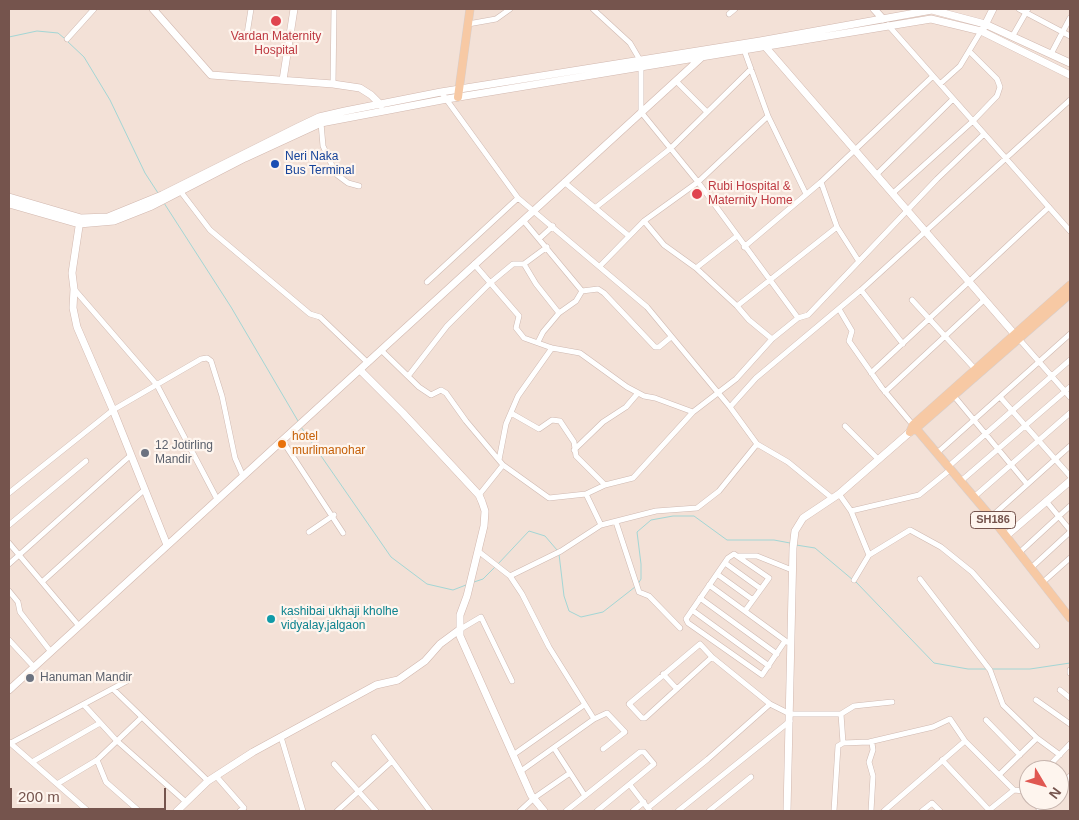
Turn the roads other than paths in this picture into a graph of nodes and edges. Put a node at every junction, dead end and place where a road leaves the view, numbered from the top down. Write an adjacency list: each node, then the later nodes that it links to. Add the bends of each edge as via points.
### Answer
1 (94, 9): 26 (street)
2 (153, 9): 38 (main road, via 211,75)
3 (251, 9): 25 (street, via 247,34)
4 (294, 9): 25 (main road)
5 (334, 9): 40 (street)
6 (470, 9): 19 (main road)
7 (510, 9): 19 (street, via 496,19)
8 (593, 9): 33 (street, via 630,44)
9 (735, 9): 15 (street)
10 (874, 9): 17 (main road)
11 (933, 9): 17 (main road); 18 (street); 21 (main road)
12 (993, 9): 21 (main road)
13 (1019, 9): 14 (street)
14 (1027, 11): 22 (street); 24 (street)
15 (729, 14)
16 (1070, 18): 22 (street)
17 (883, 19): 20 (street); 27 (main road)
18 (931, 19): 20 (main road); 21 (main road)
19 (468, 24): 43 (main road)
20 (890, 27): 27 (main road); 37 (street)
21 (983, 28): 24 (main road); 30 (street); 36 (main road)
22 (1062, 32): 23 (street); 31 (street)
23 (1070, 36)
24 (1012, 37): 31 (main road)
25 (289, 38): 38 (main road)
26 (67, 39)
27 (762, 44): 28 (main road); 56 (main road)
28 (743, 47): 29 (main road); 32 (main road); 35 (street)
29 (711, 48): 32 (main road); 33 (main road)
30 (970, 52): 41 (street); 51 (street, via 997,79 1000,87 989,107)
31 (1051, 54): 34 (main road)
32 (702, 57): 33 (main road); 39 (main road)
33 (641, 63): 43 (main road); 48 (street)
34 (1070, 63)
35 (751, 69): 49 (street); 50 (street)
36 (1070, 75)
37 (933, 76): 41 (street); 56 (street)
38 (283, 80): 40 (main road)
39 (676, 81): 48 (main road); 49 (street)
40 (333, 84): 47 (main road, via 360,88)
41 (940, 84): 45 (street)
42 (441, 92): 43 (main road); 44 (street); 47 (main road)
43 (458, 94): 44 (main road)
44 (446, 99): 47 (main road); 69 (street)
45 (953, 99): 51 (street); 59 (street)
46 (1070, 100): 57 (street)
47 (381, 107): 52 (main road); 54 (main road, via 320,117)
48 (641, 112): 55 (street); 60 (main road)
49 (707, 112): 55 (street)
50 (768, 116): 61 (street); 65 (street)
51 (973, 121): 53 (street); 66 (street)
52 (320, 123): 54 (main road); 63 (street, via 323,146 336,174)
53 (984, 134): 57 (street); 74 (street)
54 (276, 140): 58 (main road)
55 (671, 148): 61 (street); 72 (street)
56 (855, 151): 59 (main road); 62 (street)
57 (1005, 157): 71 (street); 81 (street)
58 (228, 164): 64 (main road); 68 (main road)
59 (876, 175): 66 (main road)
60 (564, 182): 72 (street); 73 (main road)
61 (698, 182): 77 (street); 83 (street)
62 (821, 182): 65 (street); 79 (street)
63 (359, 186)
64 (181, 192): 68 (main road); 119 (street, via 210,230 310,314 320,317)
65 (806, 194): 86 (street)
66 (892, 194): 74 (main road)
67 (9, 197): 76 (main road)
68 (163, 198): 76 (main road, via 108,216)
69 (518, 198): 73 (street); 93 (street)
70 (9, 204): 76 (main road)
71 (1049, 207): 80 (street); 95 (street)
72 (595, 208): 82 (street)
73 (533, 209): 75 (main road); 78 (street)
74 (906, 210): 81 (main road); 87 (street)
75 (523, 220): 84 (street); 88 (main road)
76 (80, 221): 97 (main road, via 72,273)
77 (644, 221): 82 (street); 91 (street, via 664,245)
78 (553, 226): 84 (street); 90 (street)
79 (837, 227): 87 (street); 92 (street)
80 (1070, 231)
81 (925, 232): 95 (main road); 98 (street)
82 (629, 236): 90 (street)
83 (737, 236): 86 (street); 91 (street)
84 (540, 238): 85 (street)
85 (547, 247): 89 (street); 99 (street)
86 (744, 247): 92 (street)
87 (858, 260): 106 (street, via 808,315)
88 (474, 264): 94 (street); 116 (main road)
89 (524, 264): 94 (street, via 513,264); 105 (street)
90 (600, 266): 109 (street, via 647,307)
91 (696, 268): 103 (street)
92 (769, 280): 103 (street); 106 (street)
93 (427, 282)
94 (490, 283): 113 (street, via 519,316 516,330 524,338); 123 (street, via 447,326)
95 (970, 283): 102 (main road); 107 (street)
96 (1070, 285): 111 (main road)
97 (74, 289): 125 (street); 135 (main road, via 72,308 77,327)
98 (861, 290): 104 (street); 114 (street)
99 (582, 291): 105 (street, via 576,301); 109 (street, via 598,289 655,347)
100 (1070, 294): 111 (main road)
101 (912, 300): 107 (street)
102 (984, 300): 110 (street); 111 (main road)
103 (737, 306): 112 (street)
104 (839, 309): 122 (street, via 852,330 849,341); 134 (street, via 756,378)
105 (559, 313): 113 (street)
106 (798, 318): 112 (street)
107 (929, 319): 110 (street); 114 (street)
108 (1070, 334): 118 (street)
109 (671, 337): 128 (street)
110 (945, 337): 120 (street); 129 (street)
111 (1017, 337): 118 (street); 120 (main road); 131 (main road)
112 (772, 339): 128 (street, via 736,379)
113 (538, 342): 115 (street)
114 (903, 344): 122 (street)
115 (552, 348): 130 (street, via 580,354); 138 (street, via 518,396)
116 (381, 350): 119 (main road); 123 (street)
117 (1070, 360): 124 (street)
118 (1039, 362): 124 (street); 132 (street)
119 (368, 363): 121 (main road)
120 (976, 369): 143 (main road)
121 (360, 371): 145 (main road); 168 (main road)
122 (871, 373): 129 (street)
123 (409, 375): 156 (street, via 430,395 441,390 446,393)
124 (1051, 376): 127 (street); 136 (street)
125 (157, 385): 135 (street); 159 (street, via 201,359 212,361 235,458); 171 (street)
126 (1070, 386): 127 (street)
127 (1065, 391): 133 (street); 141 (street)
128 (717, 392): 134 (street); 137 (street)
129 (885, 392): 143 (street)
130 (638, 393): 137 (street); 150 (street)
131 (954, 396): 140 (street); 143 (main road)
132 (1000, 396): 136 (street); 140 (street)
133 (1070, 397)
134 (730, 407): 147 (street)
135 (113, 410): 152 (main road); 166 (street)
136 (1012, 410): 141 (street); 144 (street)
137 (693, 412): 164 (street, via 638,474)
138 (511, 413): 150 (street, via 539,429 556,419 574,442); 156 (street, via 506,424)
139 (1070, 413): 146 (street)
140 (974, 420): 144 (street); 151 (street)
141 (1026, 425): 146 (street); 149 (street)
142 (845, 426): 153 (street)
143 (913, 429): 151 (main road, SH186); 153 (main road)
144 (985, 434): 149 (street); 158 (street)
145 (282, 440): 159 (main road); 175 (street)
146 (1038, 440): 154 (street); 157 (street)
147 (757, 444): 169 (street); 178 (street, via 719,491 697,508 656,511)
148 (1070, 446): 154 (street)
149 (998, 449): 157 (street); 161 (street)
150 (574, 450): 164 (street)
151 (937, 452): 158 (main road, SH186)
152 (131, 455): 165 (main road); 190 (street)
153 (878, 459): 169 (main road)
154 (1056, 459): 160 (street); 163 (street)
155 (86, 461): 179 (street)
156 (501, 463): 167 (street, via 531,488 549,498); 168 (street)
157 (1011, 465): 163 (street); 170 (street)
158 (950, 468): 161 (main road, SH186); 174 (street, via 919,495)
159 (243, 476): 171 (main road)
160 (1070, 476)
161 (961, 481): 170 (main road, SH186)
162 (1070, 481): 172 (main road)
163 (1027, 484): 177 (street)
164 (605, 485): 167 (street)
165 (144, 490): 186 (main road); 201 (street)
166 (9, 493)
167 (586, 494): 180 (street)
168 (479, 496): 187 (main road, via 485,511)
169 (835, 496): 174 (street); 196 (main road, via 803,518 795,531)
170 (974, 497): 177 (main road, SH186)
171 (217, 499): 186 (main road)
172 (1046, 501): 176 (street); 184 (main road)
173 (1070, 506): 176 (street)
174 (851, 511): 189 (street)
175 (334, 516): 182 (street); 183 (street)
176 (1059, 516): 181 (street); 188 (street)
177 (991, 517): 184 (main road, SH186)
178 (616, 522): 180 (street); 212 (street, via 639,592 649,596)
179 (9, 525)
180 (601, 525): 198 (street, via 561,551)
181 (1070, 531): 195 (street)
182 (309, 532)
183 (343, 533)
184 (1006, 536): 188 (main road, SH186)
185 (9, 543): 190 (street)
186 (167, 546): 211 (main road)
187 (478, 551): 198 (street); 213 (main road, via 468,596 460,615)
188 (1019, 553): 195 (main road, SH186)
189 (869, 555): 200 (street); 216 (street, via 910,530 918,534 941,547 972,572)
190 (19, 556): 194 (street); 201 (street)
191 (739, 556): 193 (street, via 732,554); 196 (street, via 762,557); 204 (street, via 767,576 768,580)
192 (1070, 558): 202 (street)
193 (725, 563): 197 (street); 204 (street)
194 (9, 564)
195 (1030, 568): 202 (main road, SH186)
196 (792, 570): 215 (main road)
197 (717, 574): 203 (street); 207 (street)
198 (510, 576): 234 (street)
199 (920, 579): 244 (street, via 990,670 1003,705)
200 (854, 580)
201 (42, 582): 211 (street)
202 (1042, 582): 210 (main road, SH186)
203 (709, 585): 206 (street); 209 (street)
204 (761, 589): 207 (street)
205 (9, 591): 217 (street, via 18,602 20,612)
206 (700, 598): 208 (street); 218 (street)
207 (753, 600): 209 (street)
208 (692, 610): 220 (street); 220 (street, via 687,621 743,663 762,675)
209 (745, 611): 215 (street)
210 (1070, 618)
211 (79, 626): 217 (main road)
212 (680, 628)
213 (459, 630): 223 (street, via 481,617); 242 (main road, via 440,644 426,661 398,680 376,685); 253 (main road)
214 (9, 640): 221 (street)
215 (788, 643): 218 (street); 236 (main road)
216 (1037, 646)
217 (51, 652): 221 (main road)
218 (777, 654): 220 (street)
219 (712, 657): 222 (street, via 698,644); 226 (street); 232 (street)
220 (770, 666)
221 (34, 667): 227 (main road)
222 (663, 674): 226 (street); 226 (street, via 629,702 630,706 644,719)
223 (512, 681)
224 (127, 682): 225 (street)
225 (113, 689): 233 (street); 237 (street)
226 (677, 689)
227 (9, 690)
228 (1060, 690): 229 (street)
229 (1070, 698)
230 (1036, 700): 241 (street)
231 (892, 702): 235 (street, via 854,706)
232 (770, 704): 236 (street); 277 (street)
233 (84, 705): 240 (street); 247 (street)
234 (584, 705): 238 (street); 253 (street)
235 (841, 714): 236 (street); 249 (street)
236 (790, 717): 292 (street); 294 (main road)
237 (141, 718): 245 (street); 267 (street)
238 (594, 719): 251 (street); 252 (street, via 607,713 625,731)
239 (986, 720): 254 (street)
240 (100, 723): 245 (street); 260 (street)
241 (1070, 724)
242 (281, 737): 265 (main road); 283 (street)
243 (374, 738): 259 (street)
244 (1037, 738): 254 (street); 255 (street)
245 (116, 740): 256 (street); 275 (street)
246 (964, 741): 248 (street, via 950,719 933,727); 257 (street); 264 (street)
247 (10, 742): 260 (street)
248 (869, 742): 249 (street); 296 (street, via 873,750 869,762 873,776)
249 (843, 743): 295 (street, via 838,746)
250 (1070, 744): 255 (street)
251 (554, 748): 262 (street); 263 (street)
252 (603, 749)
253 (513, 755): 262 (main road)
254 (1020, 755): 264 (street)
255 (1060, 755): 258 (street)
256 (97, 760): 268 (street); 281 (street, via 106,782)
257 (942, 760): 279 (street); 297 (street)
258 (1055, 760)
259 (392, 761): 272 (street); 286 (street)
260 (32, 762): 268 (street)
261 (334, 764): 272 (street)
262 (521, 772): 274 (main road)
263 (570, 773): 273 (street); 274 (street)
264 (999, 775): 270 (street)
265 (216, 776): 267 (main road); 278 (street)
266 (750, 777): 293 (street)
267 (208, 781): 275 (main road)
268 (57, 784): 280 (street)
269 (630, 784): 273 (street, via 654,764 644,752); 276 (street); 290 (street)
270 (1014, 790): 271 (street); 279 (street)
271 (1019, 790)
272 (358, 791): 284 (street); 285 (street)
273 (585, 796): 289 (street)
274 (534, 798): 287 (street); 288 (main road)
275 (186, 802): 282 (main road)
276 (644, 802): 277 (street); 291 (street)
277 (649, 809)
278 (244, 810)
279 (988, 810)
280 (88, 811)
281 (139, 811)
282 (176, 811)
283 (303, 811)
284 (337, 811)
285 (376, 811)
286 (430, 811)
287 (520, 811)
288 (544, 811)
289 (566, 811)
290 (597, 811)
291 (633, 811)
292 (678, 811)
293 (709, 811)
294 (788, 811)
295 (834, 811)
296 (871, 811)
297 (884, 811)
298 (922, 811): 299 (street, via 932,803)
299 (940, 811)

